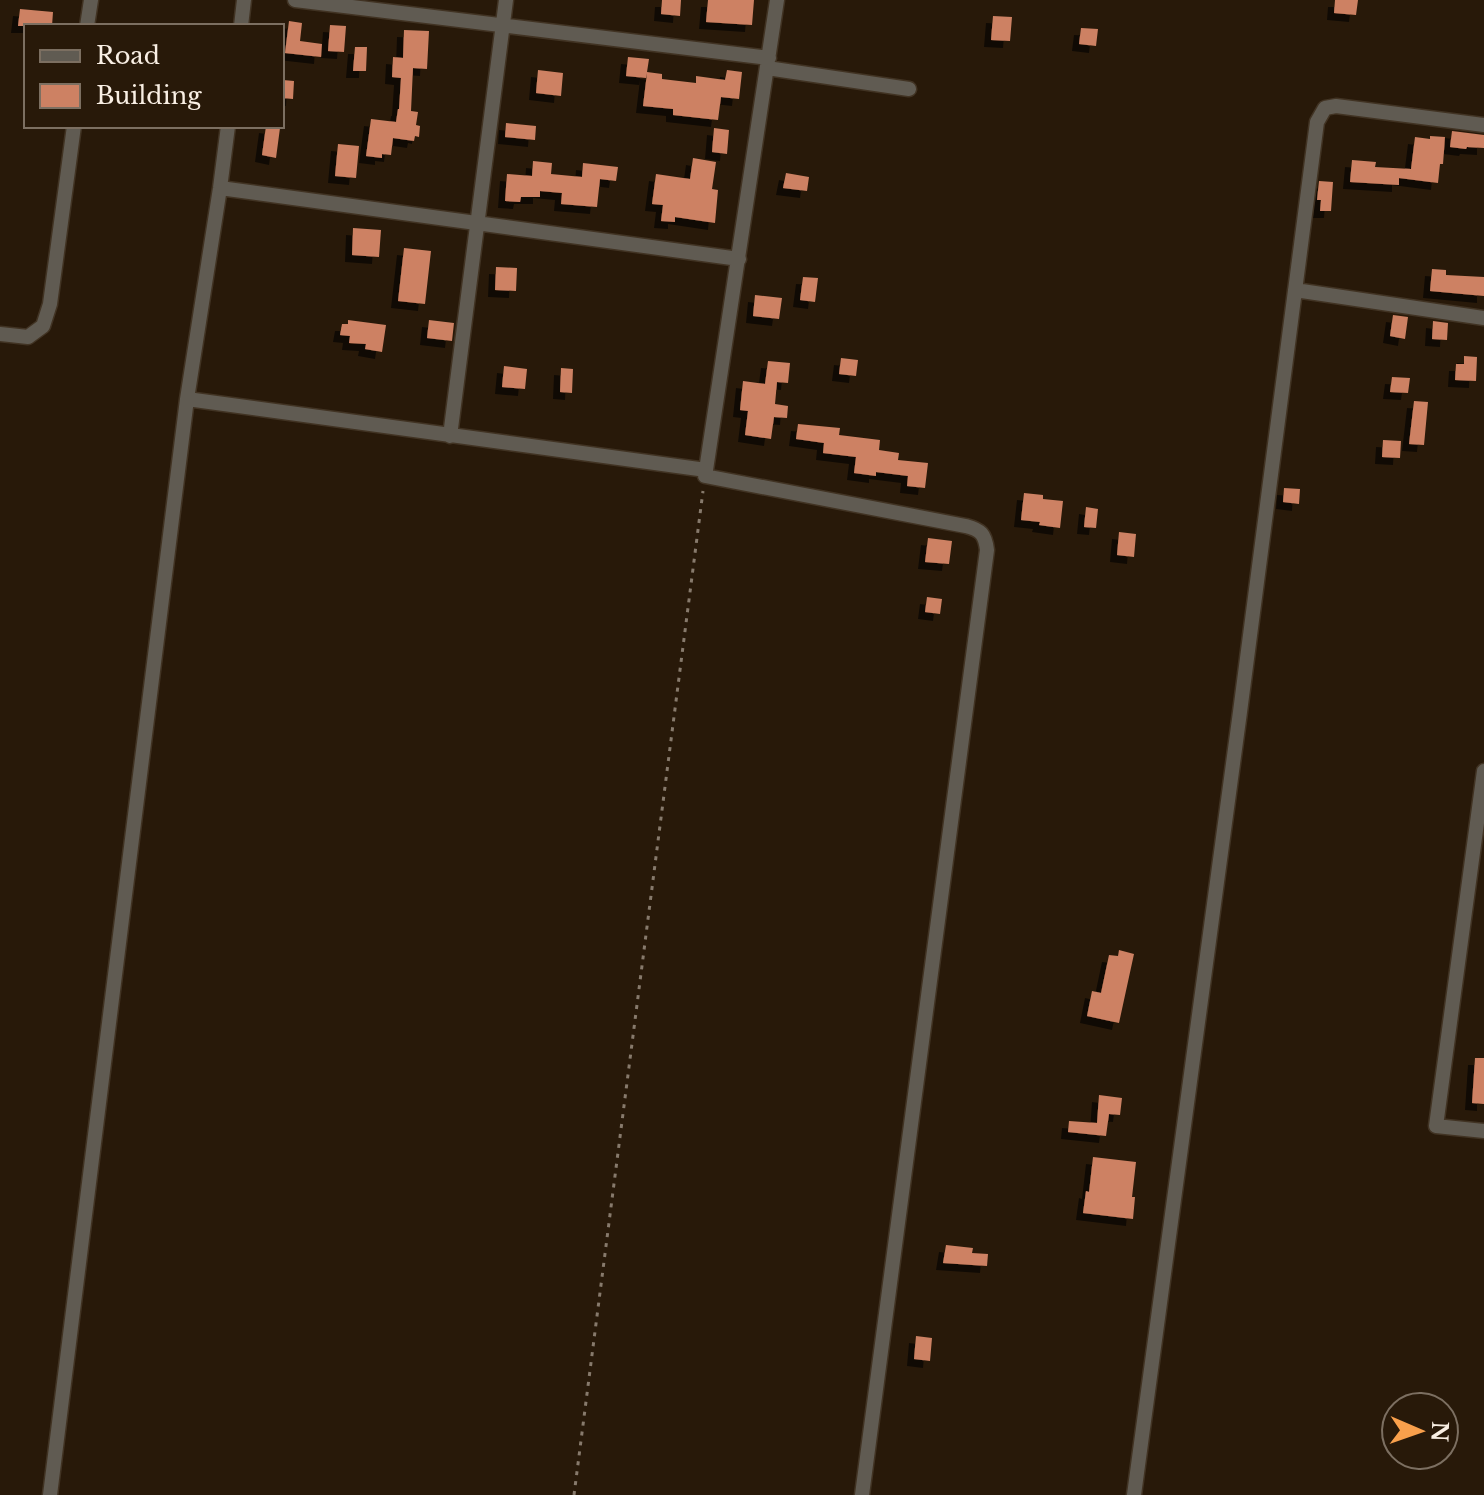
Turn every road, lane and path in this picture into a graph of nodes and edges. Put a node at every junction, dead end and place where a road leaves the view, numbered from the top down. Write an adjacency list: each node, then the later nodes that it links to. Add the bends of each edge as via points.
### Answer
1 (91, 0): 6 (street)
2 (244, 0): 7 (street)
3 (295, 0): 8 (street)
4 (506, 0): 8 (street)
5 (777, 0): 9 (street)
6 (87, 24)
7 (241, 24)
8 (503, 25): 9 (street); 15 (street)
9 (768, 63): 10 (street); 16 (street)
10 (909, 89)
11 (1484, 125): 17 (street, via 1325,108 1317,122)
12 (74, 128): 19 (street, via 43,326 28,337)
13 (228, 128): 14 (street)
14 (220, 188): 15 (street); 20 (street)
15 (477, 223): 16 (street); 21 (street)
16 (739, 259): 21 (street, via 706,470)
17 (1295, 290): 18 (street); 28 (street)
18 (1484, 318)
19 (0, 334)
20 (187, 399): 21 (street); 25 (street)
21 (450, 436)
22 (705, 476): 26 (path); 27 (street, via 978,529 987,550)
23 (1484, 771): 24 (street, via 1436,1126)
24 (1484, 1131)
25 (50, 1495)
26 (574, 1495)
27 (862, 1495)
28 (1134, 1495)

